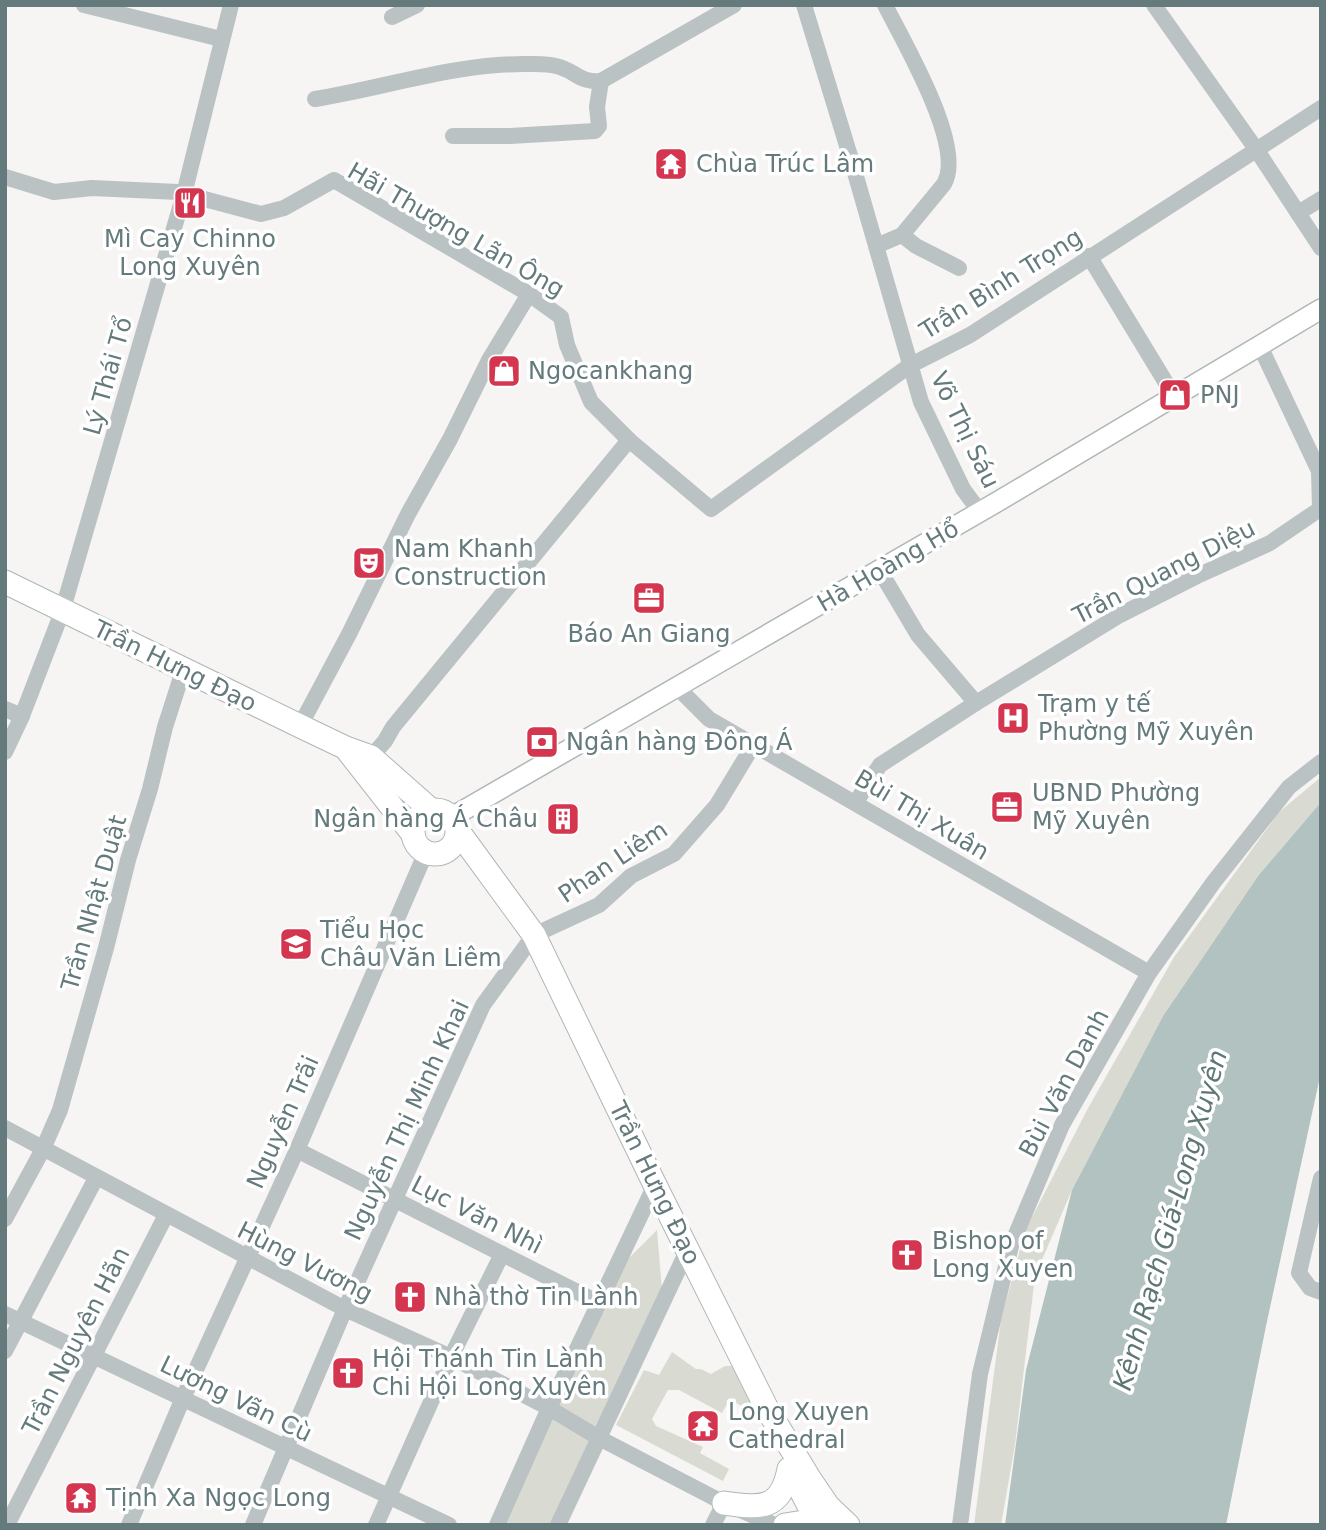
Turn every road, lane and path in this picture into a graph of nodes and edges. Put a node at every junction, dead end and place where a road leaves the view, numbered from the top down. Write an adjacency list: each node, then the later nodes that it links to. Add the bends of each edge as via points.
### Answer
1 (84, 5): 9 (street)
2 (231, 5): 9 (street, Lý Thái Tổ)
3 (417, 5): 8 (street)
4 (734, 5): 10 (street)
5 (804, 5): 20 (street, Võ Thị Sáu)
6 (885, 5): 19 (street, via 940,117 950,163 948,178)
7 (1154, 5): 14 (street)
8 (392, 17)
9 (221, 39): 16 (street, Lý Thái Tổ)
10 (601, 80): 11 (street, via 590,82 558,66 523,64 458,69); 13 (street, via 595,131)
11 (315, 99)
12 (1321, 108): 14 (street, Trần Bình Trọng)
13 (453, 136)
14 (1255, 149): 18 (street); 22 (street, Trần Bình Trọng)
15 (5, 177): 16 (street, Hãi Thượng Lãn Ông, via 54,192 92,188)
16 (184, 194): 24 (street, Hãi Thượng Lãn Ông, via 261,214 284,208 334,180); 34 (street, Lý Thái Tổ)
17 (1321, 199): 18 (street)
18 (1298, 213): 21 (street)
19 (902, 235): 20 (street); 23 (street)
20 (876, 246): 27 (street, Võ Thị Sáu)
21 (1321, 248)
22 (1089, 256): 27 (street, Trần Bình Trọng, via 970,335); 28 (street)
23 (959, 268)
24 (529, 294): 29 (street, Hãi Thượng Lãn Ông, via 561,317 567,345 592,402); 40 (street, via 489,360)
25 (1321, 309): 26 (main road, Hà Hoàng Hổ)
26 (1260, 346): 28 (main road, Hà Hoàng Hổ); 37 (street, Trần Quang Diệu, via 1319,471 1320,509 1270,543 1120,615)
27 (909, 366): 30 (street, Trần Bình Trọng); 31 (street, Võ Thị Sáu, via 927,415 963,489)
28 (1174, 396): 31 (main road, Hà Hoàng Hổ)
29 (629, 440): 30 (street, Hãi Thượng Lãn Ông); 44 (street)
30 (711, 509)
31 (980, 512): 32 (main road, Hà Hoàng Hổ)
32 (880, 570): 36 (main road, Hà Hoàng Hổ); 37 (street, via 918,635)
33 (5, 582): 34 (highway, Trần Hưng Đạo)
34 (62, 612): 35 (highway, Trần Hưng Đạo); 39 (street, Lý Thái Tổ)
35 (184, 668): 40 (highway, Trần Hưng Đạo); 52 (street, Trần Nhật Duật, via 60,1110)
36 (678, 688): 41 (street, Bùi Thị Xuân, via 709,719); 47 (main road, Hà Hoàng Hổ)
37 (976, 703): 46 (street, Trần Quang Diệu, via 880,765)
38 (5, 709): 39 (street)
39 (22, 716): 43 (street, Lý Thái Tổ)
40 (300, 726): 42 (highway, Trần Hưng Đạo)
41 (754, 744): 46 (street, Bùi Thị Xuân); 49 (street, Phan Liêm, via 717,805 674,853 631,876 599,905)
42 (346, 748): 44 (highway, Trần Hưng Đạo); 48 (highway, Trần Hưng Đạo)
43 (5, 752)
44 (371, 757): 47 (highway, Trần Hưng Đạo)
45 (1321, 762): 50 (street, Bùi Văn Danh, via 1289,787)
46 (856, 802): 50 (street, Bùi Thị Xuân)
47 (447, 820): 48 (highway, via 453,845 448,850); 48 (highway, via 418,818); 49 (highway, Trần Hưng Đạo)
48 (425, 847): 49 (highway, Trần Hưng Đạo, via 469,867 500,894); 53 (street, Nguyễn Trãi)
49 (534, 935): 56 (highway, Trần Hưng Đạo); 57 (street, Nguyễn Thị Minh Khai, via 483,1005)
50 (1149, 973): 92 (street, Bùi Văn Danh, via 1062,1125 1011,1246 980,1374)
51 (5, 1128): 52 (street, Hùng Vương)
52 (43, 1149): 54 (street, Hùng Vương); 59 (street, Trần Nhật Duật)
53 (297, 1150): 57 (street, Lục Văn Nhì); 62 (street, Nguyễn Trãi)
54 (96, 1178): 58 (street, Hùng Vương); 67 (street)
55 (1321, 1178): 63 (street, via 1299,1273 1310,1289)
56 (654, 1185): 60 (highway, Trần Hưng Đạo); 64 (street)
57 (396, 1200): 61 (street, Lục Văn Nhì); 65 (street, Nguyễn Thị Minh Khai)
58 (166, 1215): 62 (street, Hùng Vương); 69 (street, Trần Nguyên Hãn)
59 (5, 1219)
60 (687, 1251): 73 (highway, Trần Hưng Đạo); 74 (street)
61 (502, 1254): 64 (street, Lục Văn Nhì); 70 (street)
62 (247, 1258): 65 (street, Hùng Vương); 71 (street, Nguyễn Trãi)
63 (1321, 1292)
64 (599, 1303): 72 (street)
65 (345, 1309): 70 (street, Hùng Vương); 75 (street, Nguyễn Thị Minh Khai)
66 (5, 1314): 67 (street, Lương Vãn Cù)
67 (21, 1322): 68 (street); 69 (street, Lương Vãn Cù)
68 (5, 1351)
69 (95, 1357): 71 (street, Lương Vãn Cù); 80 (street, Trần Nguyên Hãn)
70 (451, 1357): 72 (street, Hùng Vương); 77 (street)
71 (183, 1398): 75 (street, Lương Vãn Cù); 81 (street, Nguyễn Trãi)
72 (549, 1408): 74 (street, Hùng Vương); 85 (street)
73 (780, 1429): 76 (highway); 91 (highway, via 828,1506)
74 (599, 1438): 78 (street, Hùng Vương); 86 (street)
75 (287, 1449): 77 (street, Lương Vãn Cù); 82 (street, Nguyễn Thị Minh Khai)
76 (789, 1469): 78 (highway, via 786,1487 766,1504); 79 (highway)
77 (389, 1497): 83 (street); 84 (street, Lương Vãn Cù)
78 (724, 1503): 87 (street); 88 (street, Hùng Vương)
79 (818, 1523): 89 (highway); 90 (highway, via 826,1520)
80 (7, 1525)
81 (129, 1525)
82 (253, 1525)
83 (376, 1525)
84 (449, 1525)
85 (497, 1525)
86 (558, 1525)
87 (713, 1525)
88 (775, 1525)
89 (785, 1525)
90 (839, 1525)
91 (848, 1525)
92 (960, 1525)

